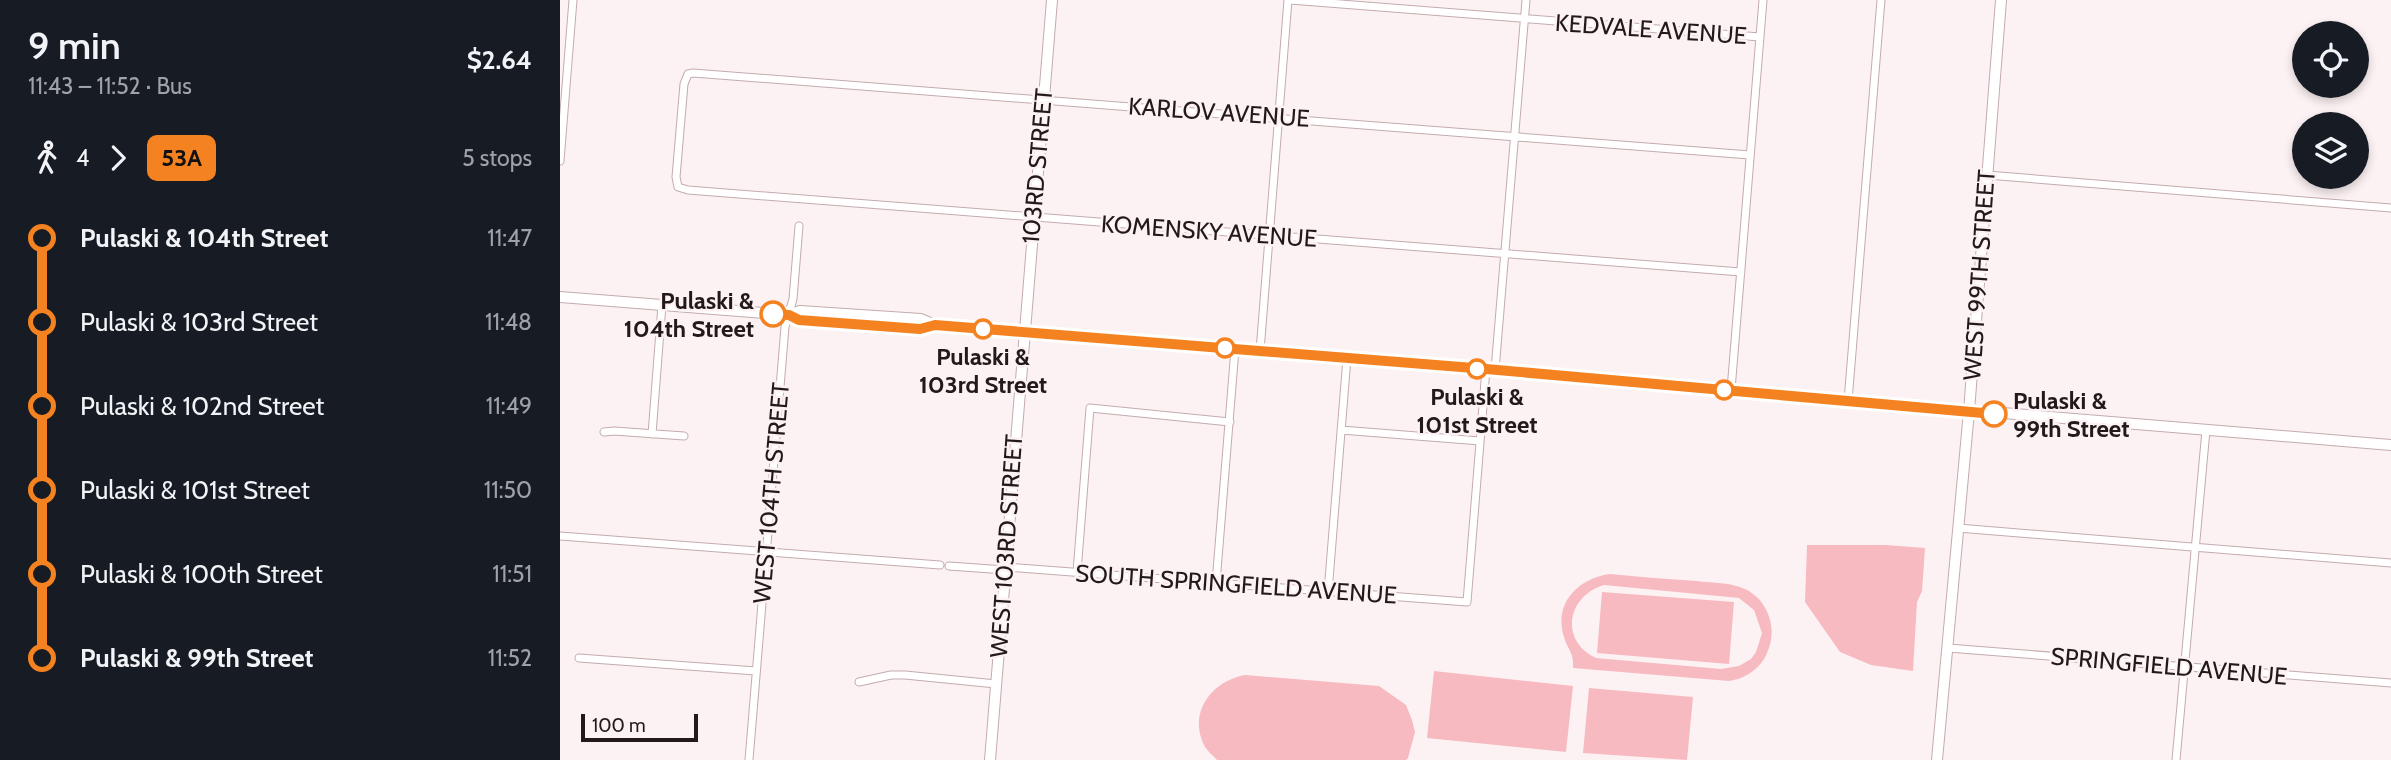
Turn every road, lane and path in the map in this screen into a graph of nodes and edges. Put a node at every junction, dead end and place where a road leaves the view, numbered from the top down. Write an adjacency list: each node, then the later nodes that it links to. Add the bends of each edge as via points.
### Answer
1 (573, 0): 10 (street)
2 (1052, 0): 11 (main road, 103RD STREET)
3 (1289, 0): 8 (street, KEDVALE AVENUE); 12 (street)
4 (1526, 0): 8 (street)
5 (1763, 0): 9 (street)
6 (1881, 0): 33 (street)
7 (2001, 0): 16 (main road, WEST 99TH STREET)
8 (1524, 19): 9 (street, KEDVALE AVENUE); 13 (street)
9 (1760, 37): 14 (street)
10 (564, 62): 15 (street)
11 (1043, 98): 12 (street, KARLOV AVENUE); 17 (street, KARLOV AVENUE, via 688,74); 19 (main road, 103RD STREET)
12 (1278, 117): 13 (street, KARLOV AVENUE); 21 (street)
13 (1515, 136): 14 (street, KARLOV AVENUE); 22 (street)
14 (1750, 155): 23 (street)
15 (560, 161)
16 (1987, 175): 18 (street); 34 (main road, WEST 99TH STREET)
17 (678, 187): 19 (street, KOMENSKY AVENUE)
18 (2391, 208)
19 (1033, 217): 21 (street, KOMENSKY AVENUE); 27 (main road, 103RD STREET)
20 (799, 226): 26 (street, WEST 104TH STREET)
21 (1269, 235): 22 (street, KOMENSKY AVENUE); 29 (street)
22 (1505, 254): 23 (street, KOMENSKY AVENUE); 31 (street)
23 (1741, 272): 32 (street)
24 (560, 297): 25 (main road)
25 (662, 305): 26 (main road); 39 (street)
26 (789, 315): 27 (main road, via 800,311 921,319 935,325); 46 (street, WEST 104TH STREET)
27 (1023, 332): 28 (main road); 50 (main road, WEST 103RD STREET)
28 (1235, 349): 29 (main road); 35 (street)
29 (1260, 351): 30 (main road)
30 (1348, 358): 31 (main road); 36 (street)
31 (1491, 370): 32 (main road); 41 (street)
32 (1731, 390): 33 (main road)
33 (1848, 401): 34 (main road)
34 (1969, 411): 37 (main road); 43 (main road, WEST 99TH STREET)
35 (1230, 422): 51 (street, via 1090,408); 52 (street)
36 (1341, 430): 41 (street); 53 (street)
37 (2206, 430): 42 (main road); 45 (street)
38 (604, 432): 39 (street)
39 (652, 434): 40 (street)
40 (684, 436)
41 (1480, 441): 53 (street, SOUTH SPRINGFIELD AVENUE, via 1467,602)
42 (2391, 445)
43 (1958, 528): 45 (street); 54 (main road, WEST 99TH STREET)
44 (560, 536): 46 (street)
45 (2194, 548): 47 (street); 56 (street)
46 (766, 551): 48 (street); 57 (street, WEST 104TH STREET)
47 (2391, 564)
48 (940, 565)
49 (949, 566): 50 (street, SOUTH SPRINGFIELD AVENUE)
50 (1005, 568): 51 (street, SOUTH SPRINGFIELD AVENUE); 60 (main road, WEST 103RD STREET)
51 (1077, 572): 52 (street, SOUTH SPRINGFIELD AVENUE)
52 (1216, 583): 53 (street, SOUTH SPRINGFIELD AVENUE)
53 (1328, 592)
54 (1948, 648): 56 (street, SPRINGFIELD AVENUE); 63 (main road, WEST 99TH STREET)
55 (579, 658): 57 (street)
56 (2183, 667): 59 (street, SPRINGFIELD AVENUE); 64 (street)
57 (756, 671): 61 (street, WEST 104TH STREET)
58 (859, 682): 60 (street, via 905,675)
59 (2391, 683)
60 (996, 684): 62 (main road, WEST 103RD STREET)
61 (748, 760)
62 (990, 760)
63 (1937, 760)
64 (2176, 760)

